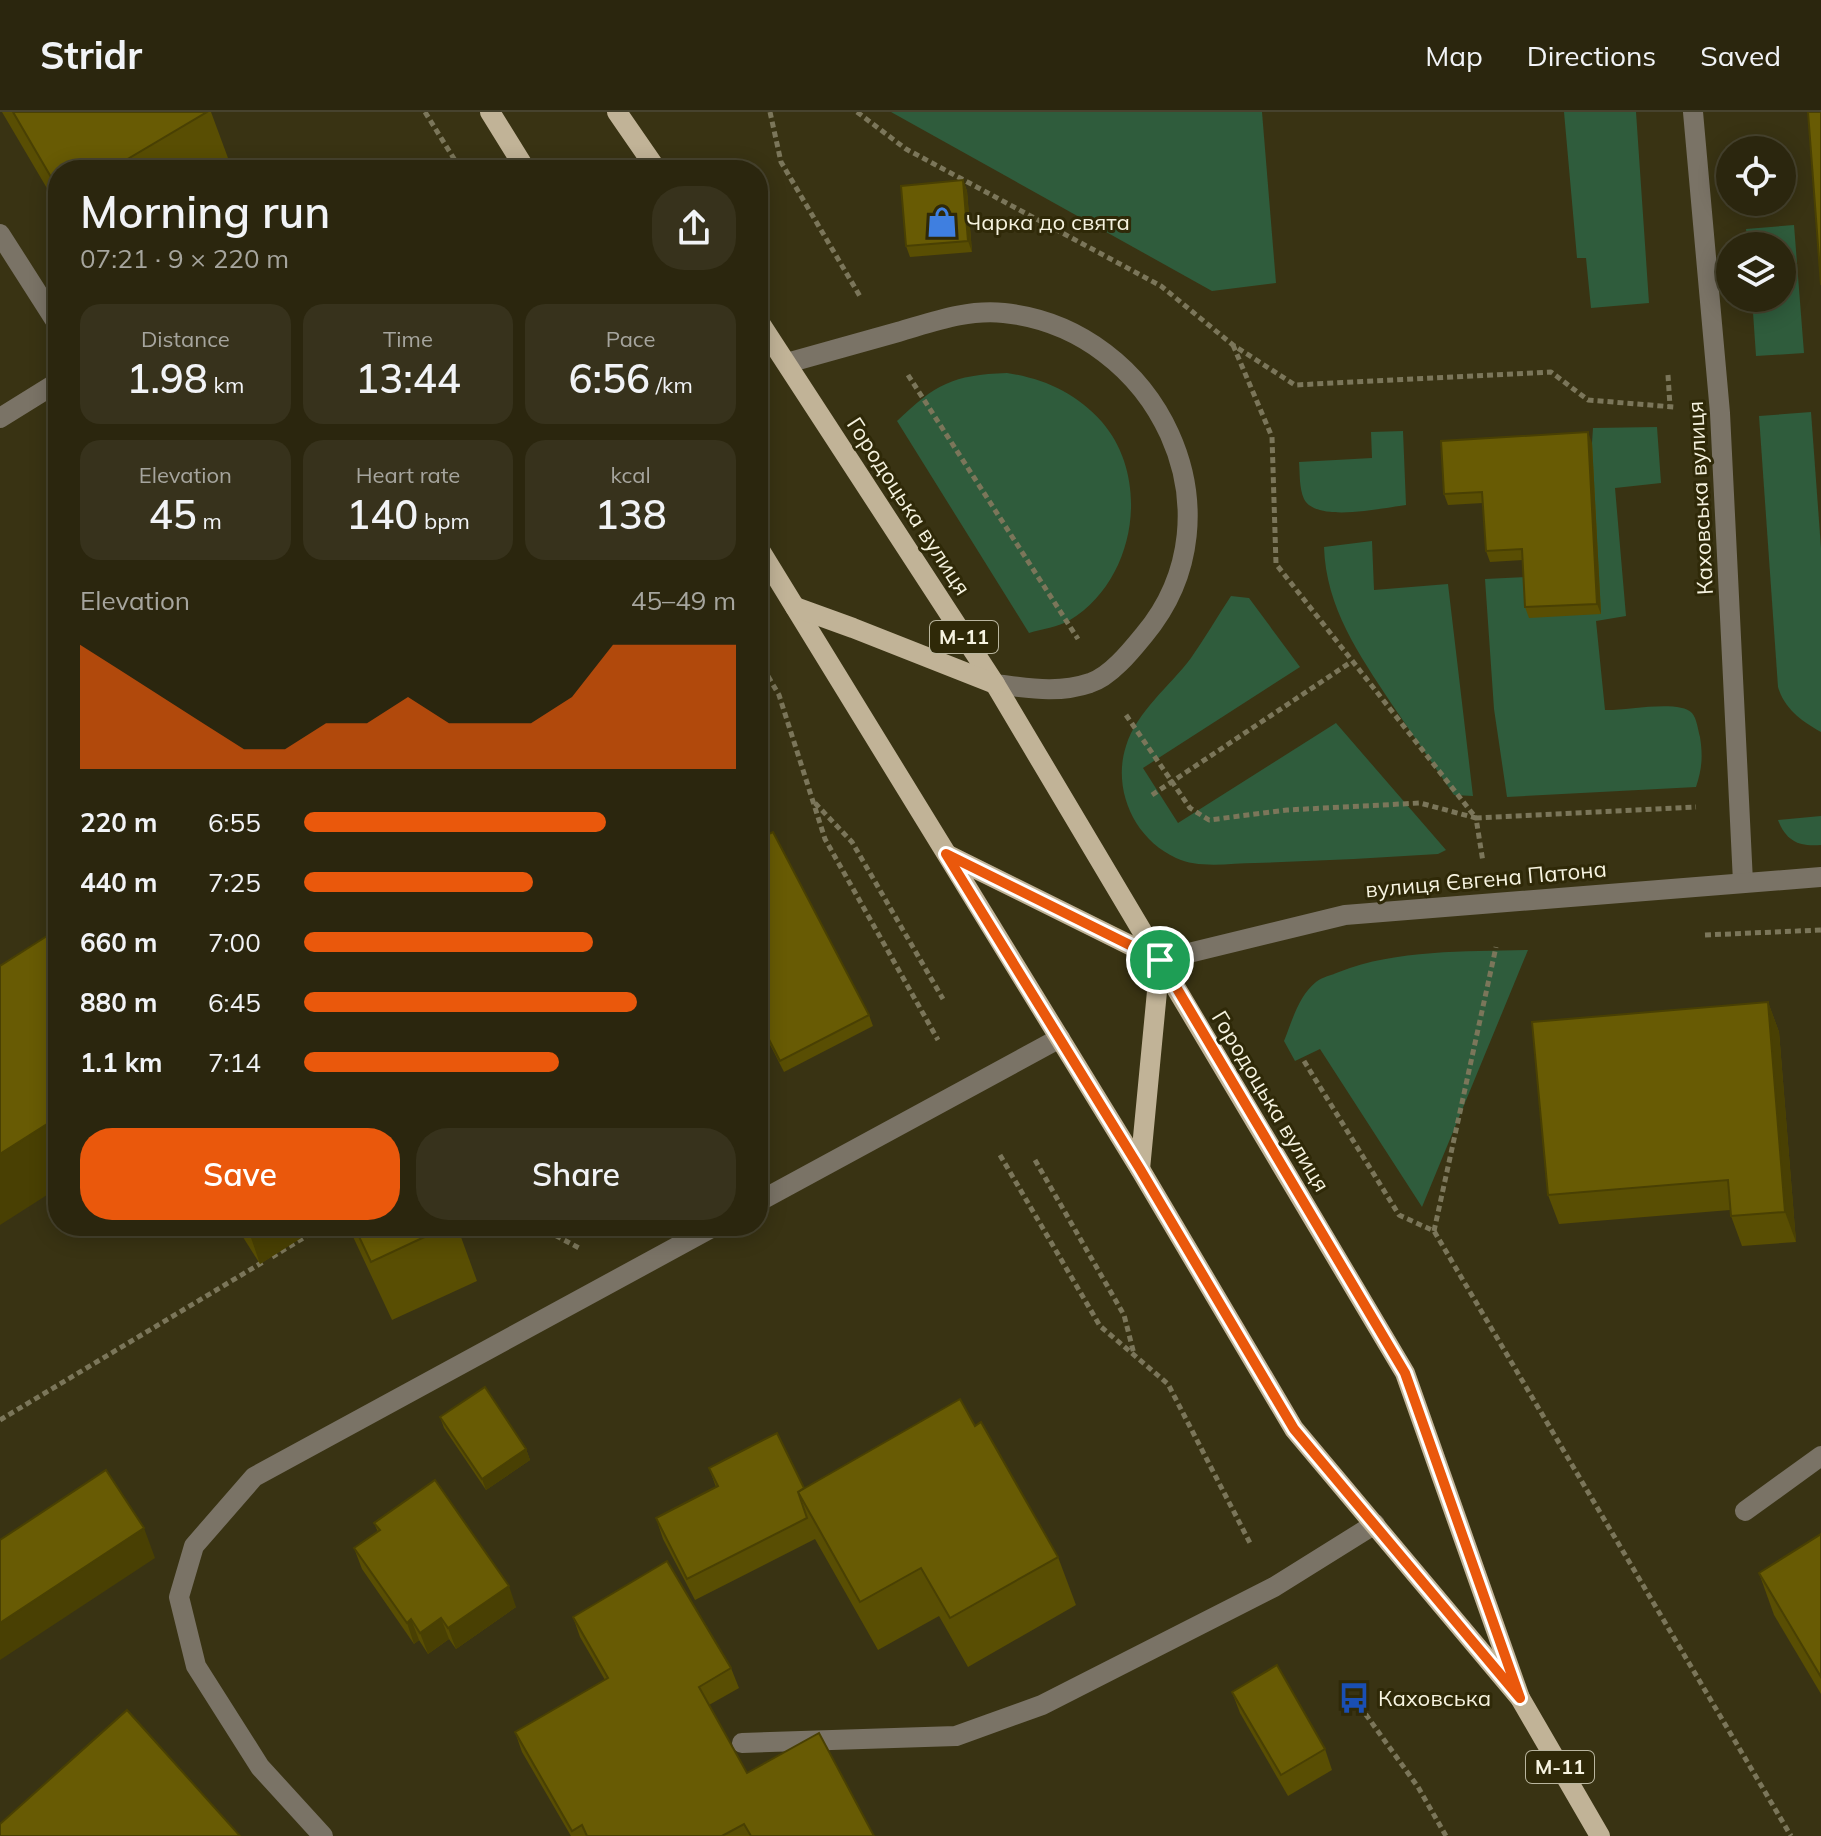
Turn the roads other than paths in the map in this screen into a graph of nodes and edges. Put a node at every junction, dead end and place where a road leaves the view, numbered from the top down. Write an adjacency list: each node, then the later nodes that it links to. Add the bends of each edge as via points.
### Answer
1 (490, 112): 4 (main road)
2 (617, 112): 5 (main road)
3 (1693, 112): 17 (street, Каховська вулиця, via 1720,413)
4 (520, 160)
5 (650, 160)
6 (0, 234): 7 (street)
7 (48, 309)
8 (768, 335): 9 (main road, Городоцька вулиця / М-11)
9 (787, 363): 14 (main road, Городоцька вулиця / М-11); 14 (street, via 961,314 1003,313 1082,336 1146,390 1182,465 1188,506 1185,548 1173,588 1153,625 1126,657 1093,682 1047,691)
10 (48, 388): 11 (street)
11 (0, 418)
12 (768, 563): 13 (main road, Городоцька вулиця / М-11)
13 (795, 607): 14 (main road); 15 (main road, Городоцька вулиця / М-11)
14 (995, 684): 18 (main road, Городоцька вулиця / М-11)
15 (946, 854): 18 (main road); 19 (main road, Городоцька вулиця / М-11)
16 (1821, 877): 17 (street, вулиця Євгена Патона)
17 (1743, 882): 18 (street, вулиця Євгена Патона, via 1345,915)
18 (1160, 960): 20 (main road); 26 (main road, Городоцька вулиця / М-11, via 1405,1373)
19 (1060, 1038): 20 (main road, Городоцька вулиця / М-11); 21 (street)
20 (1140, 1169): 25 (main road, Городоцька вулиця / М-11, via 1294,1429)
21 (768, 1197)
22 (697, 1236): 28 (street, via 254,1477 194,1546 179,1597 196,1666 260,1767)
23 (1821, 1456): 24 (street)
24 (1745, 1511)
25 (1375, 1524): 26 (main road, Городоцька вулиця / М-11); 27 (street, via 1274,1587 1056,1698 956,1736)
26 (1520, 1698): 29 (main road, Городоцька вулиця / М-11)
27 (742, 1743)
28 (323, 1836)
29 (1600, 1836)

